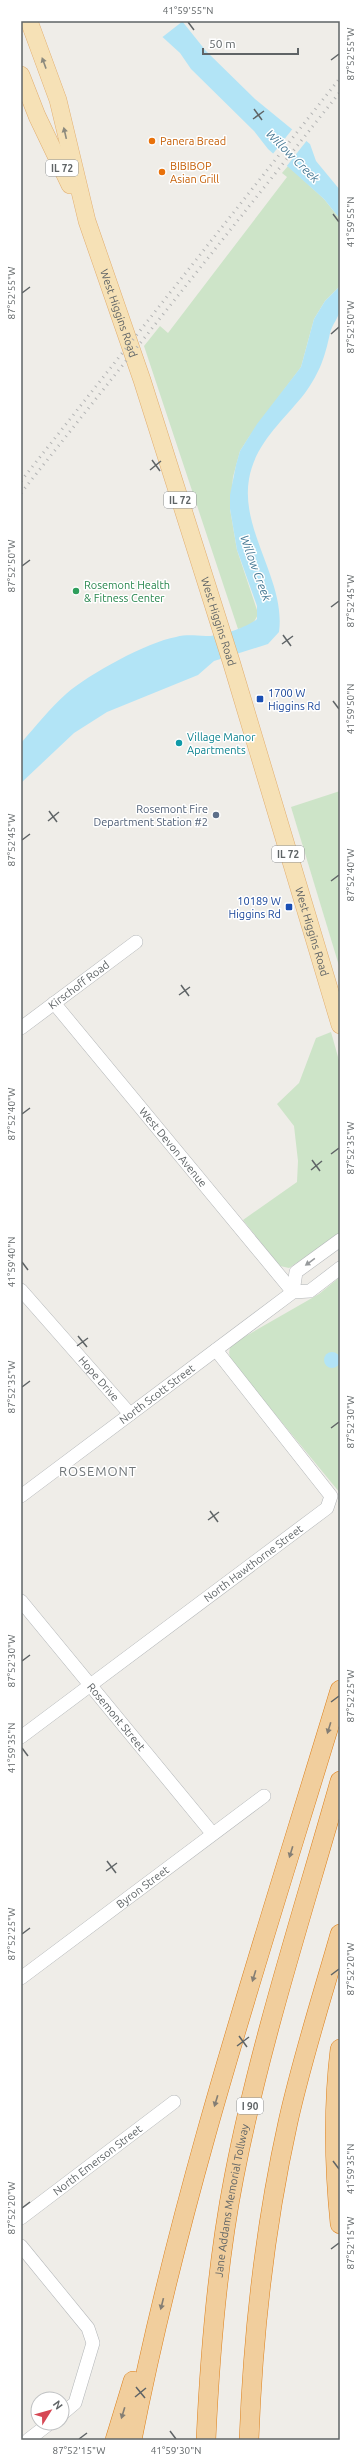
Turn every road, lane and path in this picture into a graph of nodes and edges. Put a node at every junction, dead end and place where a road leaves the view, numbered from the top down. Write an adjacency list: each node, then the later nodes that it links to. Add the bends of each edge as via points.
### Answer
1 (29, 21): 3 (main road, West Higgins Road / IL 72, one-way to 1, via 58,100)
2 (21, 76): 3 (main road, West Higgins Road / IL 72, via 37,116)
3 (87, 221): 6 (main road, West Higgins Road / IL 72, via 137,365 231,661)
4 (136, 942): 5 (street, Kirschoff Road)
5 (54, 1003): 7 (street, Kirschoff Road); 11 (street, West Devon Avenue)
6 (340, 1025)
7 (21, 1028)
8 (340, 1240): 11 (street, one-way to 11, via 296,1272)
9 (340, 1268): 11 (street, via 310,1291)
10 (21, 1290): 13 (street, Hope Drive)
11 (292, 1292): 12 (street, North Scott Street)
12 (216, 1350): 13 (street, North Scott Street); 16 (street, North Hawthorne Street, via 331,1496 327,1508)
13 (130, 1414): 14 (street, North Scott Street)
14 (21, 1496)
15 (21, 1601): 16 (street, Rosemont Street)
16 (90, 1684): 18 (street, North Hawthorne Street); 21 (street, Rosemont Street)
17 (340, 1690): 29 (highway, one-way to 29, via 210,2119)
18 (21, 1737)
19 (340, 1781): 35 (highway, Jane Addams Memorial Tollway / I 90, via 244,2126 221,2252 210,2355)
20 (264, 1796): 21 (street, Byron Street)
21 (212, 1833): 23 (street, Byron Street)
22 (340, 1934): 36 (highway, via 288,2121 272,2202 257,2311)
23 (21, 1978)
24 (340, 2048): 27 (highway, via 334,2134)
25 (174, 2102): 26 (street, North Emerson Street)
26 (21, 2218)
27 (340, 2224)
28 (21, 2246): 30 (street, via 88,2328 93,2343 76,2403)
29 (154, 2338): 33 (highway, one-way to 33, via 134,2378); 34 (highway)
30 (70, 2408)
31 (40, 2431): 32 (street)
32 (28, 2440)
33 (115, 2440)
34 (132, 2440)
35 (206, 2440)
36 (249, 2440)

